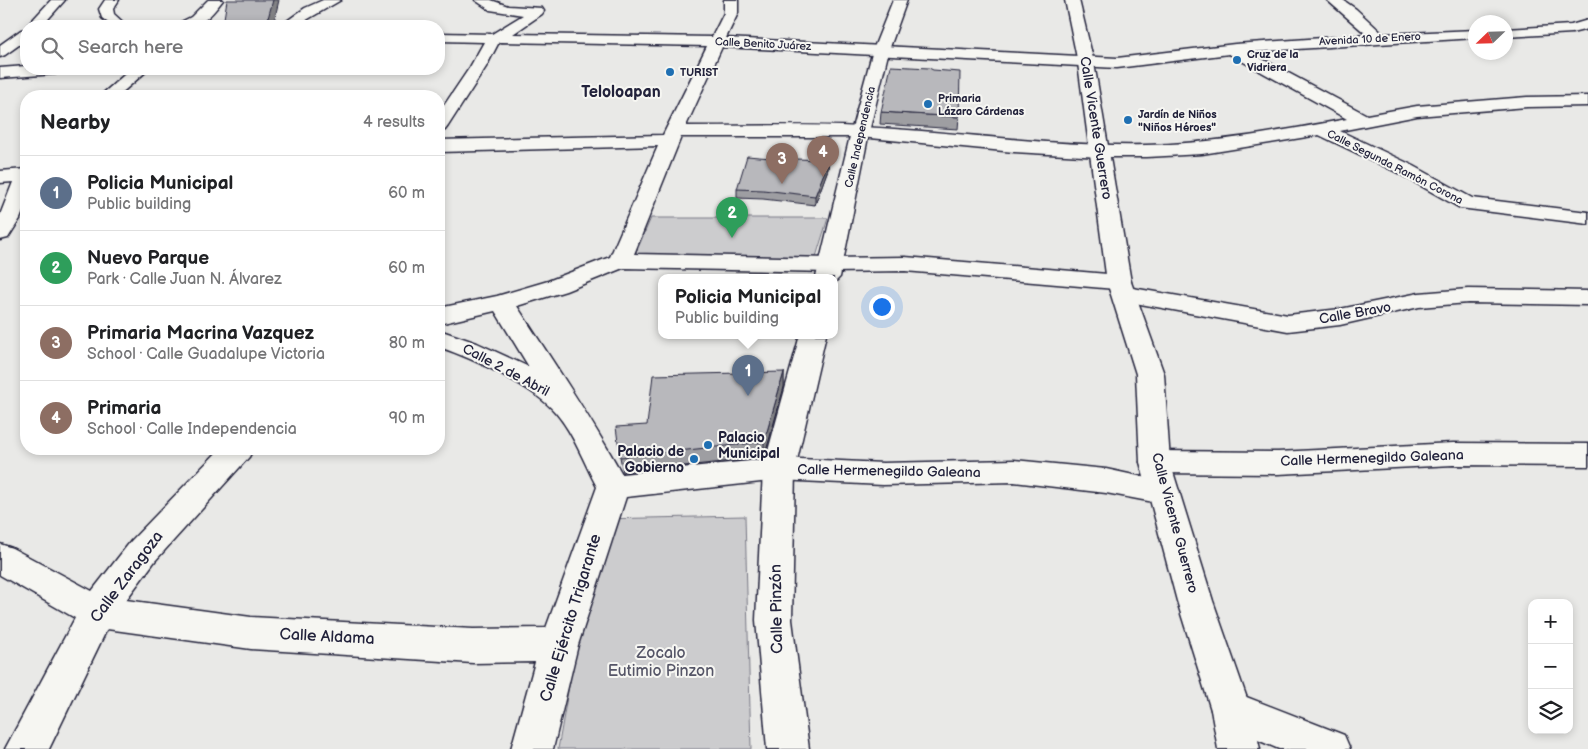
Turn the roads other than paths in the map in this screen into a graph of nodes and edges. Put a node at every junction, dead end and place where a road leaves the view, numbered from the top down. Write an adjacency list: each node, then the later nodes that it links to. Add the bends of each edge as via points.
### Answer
1 (58, 0): 10 (street)
2 (112, 0): 11 (street, via 106,10)
3 (216, 0): 12 (street)
4 (334, 0): 13 (street)
5 (482, 0): 19 (street, via 491,7 537,11)
6 (732, 0): 21 (street)
7 (900, 0): 22 (street, Calle Independencia)
8 (1072, 0): 25 (street, Calle Vicente Guerrero)
9 (1334, 0): 20 (street)
10 (40, 20)
11 (112, 20)
12 (196, 20)
13 (296, 20)
14 (1588, 24): 15 (street, via 1572,29)
15 (1513, 33)
16 (1468, 34): 20 (street, Avenida 10 de Enero)
17 (20, 37): 24 (street)
18 (445, 37): 19 (street, Calle Benito Juárez)
19 (493, 38): 21 (street, Calle Benito Juárez); 31 (street)
20 (1378, 38): 23 (street, Avenida 10 de Enero)
21 (718, 42): 22 (street, Calle Benito Juárez); 35 (street)
22 (881, 50): 25 (street, Calle Benito Juárez); 34 (street, Calle Independencia)
23 (1233, 50): 25 (street, Avenida 10 de Enero, via 1141,62); 32 (street)
24 (0, 52)
25 (1086, 62): 37 (street, Calle Vicente Guerrero)
26 (20, 72): 27 (street)
27 (0, 73)
28 (134, 75): 29 (street)
29 (115, 90)
30 (1588, 101): 32 (street, via 1527,102 1417,111)
31 (445, 117)
32 (1365, 121): 33 (street)
33 (1321, 129): 37 (street, via 1202,148); 41 (street, Calle Segunda Ramón Corona, via 1467,204)
34 (860, 132): 35 (street); 37 (street); 44 (street, Calle Independencia)
35 (673, 135): 36 (street); 43 (street)
36 (445, 146)
37 (1100, 151): 45 (street, Calle Vicente Guerrero)
38 (20, 176): 39 (street)
39 (0, 177)
40 (20, 197): 42 (street)
41 (1588, 218)
42 (0, 233)
43 (620, 261): 44 (street, Calle Bravo); 47 (street, via 568,282)
44 (830, 271): 45 (street, Calle Bravo, via 905,264)
45 (1121, 288): 46 (street, Calle Bravo, via 1288,323 1340,317 1419,300 1468,296); 54 (street, Calle Vicente Guerrero, via 1150,374)
46 (1588, 298)
47 (502, 302): 48 (street); 51 (street)
48 (445, 315)
49 (812, 339): 55 (street)
50 (445, 340): 51 (street, Calle 2 de Abril, via 536,384)
51 (566, 405): 56 (street, Calle 2 de Abril)
52 (232, 455): 59 (street, Calle Zaragoza, via 144,551)
53 (1588, 455): 54 (street, Calle Hermenegildo Galeana, via 1453,454 1278,462)
54 (1156, 462): 57 (street, Calle Vicente Guerrero)
55 (779, 469): 56 (street, Calle Hermenegildo Galeana); 57 (street, Calle Hermenegildo Galeana, via 883,474 1014,471 1106,481); 64 (street, Calle Pinzón, via 774,620)
56 (613, 487): 60 (street, Calle Ejército Trigarante)
57 (1164, 492): 61 (street, Calle Vicente Guerrero)
58 (0, 558): 59 (street)
59 (96, 612): 60 (street, Calle Aldama, via 251,633 473,646); 62 (street, Calle Zaragoza)
60 (559, 645): 63 (street, Calle Ejército Trigarante)
61 (1231, 710): 65 (street, Calle Vicente Guerrero); 66 (street)
62 (26, 749)
63 (532, 749)
64 (788, 749)
65 (1239, 749)
66 (1329, 749)

